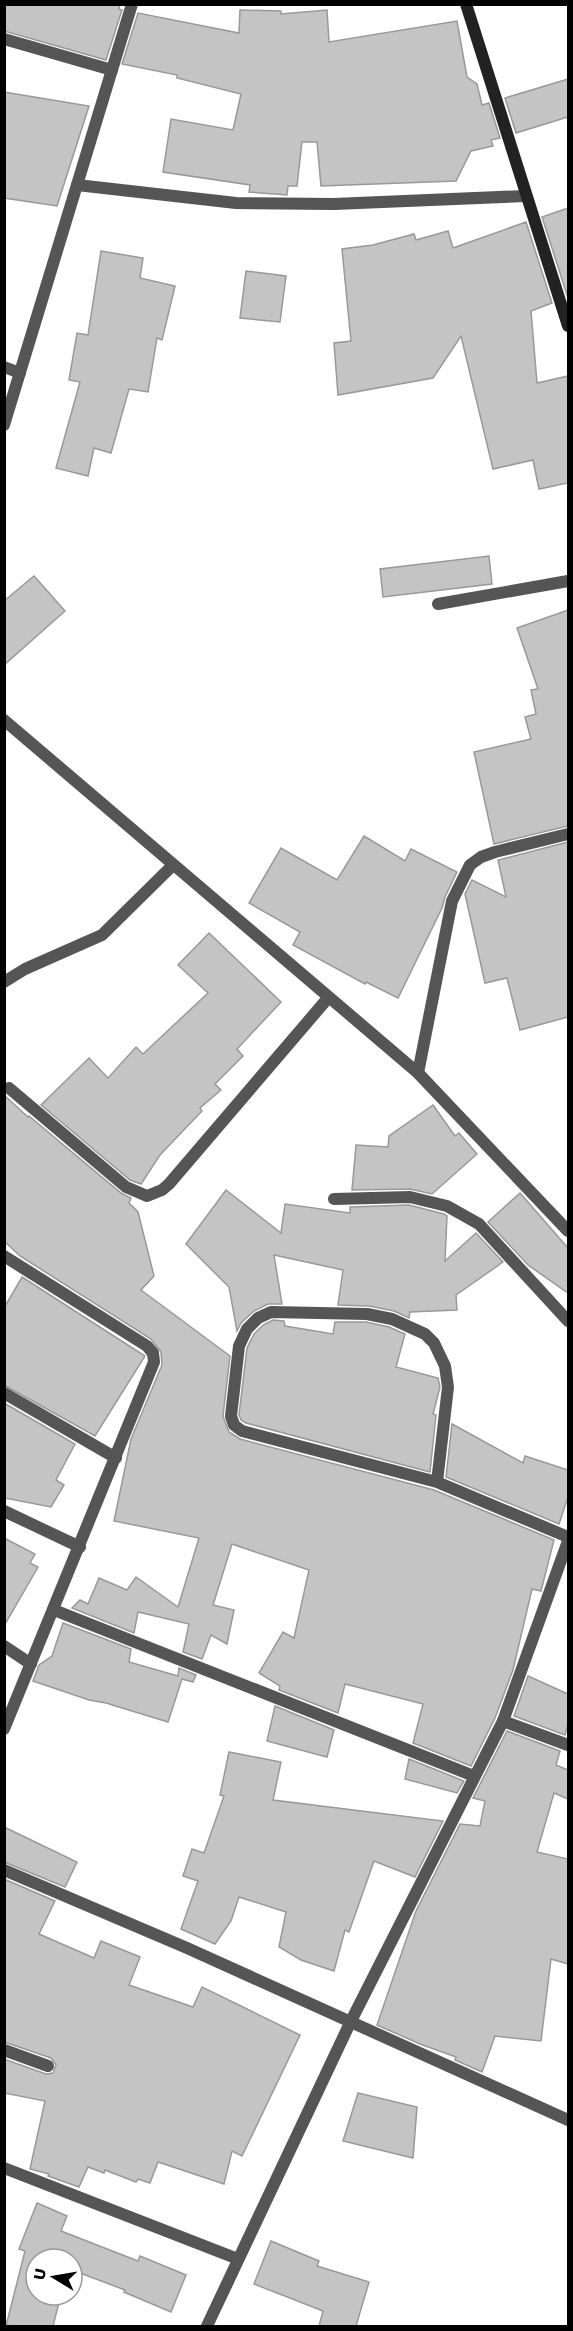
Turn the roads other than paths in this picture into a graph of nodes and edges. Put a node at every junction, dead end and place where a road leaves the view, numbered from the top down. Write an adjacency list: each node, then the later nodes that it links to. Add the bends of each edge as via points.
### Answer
1 (132, 4): 4 (street)
2 (466, 4): 6 (street)
3 (4, 39): 4 (street)
4 (112, 70): 5 (street)
5 (77, 185): 6 (street, via 236,203 334,204); 9 (street)
6 (525, 196): 7 (street)
7 (568, 326)
8 (4, 367): 9 (street)
9 (20, 373): 10 (street)
10 (4, 425)
11 (568, 581): 12 (street)
12 (438, 604)
13 (4, 720): 15 (street)
14 (568, 834): 18 (street, via 495,852 470,865 452,901)
15 (173, 865): 16 (street, via 102,935); 17 (street)
16 (4, 982)
17 (328, 998): 18 (street); 19 (street, via 169,1184 147,1196 126,1187)
18 (418, 1073): 21 (street)
19 (9, 1088)
20 (334, 1199): 23 (street, via 410,1197 447,1206 479,1224)
21 (568, 1231)
22 (4, 1256): 25 (street, via 153,1353 154,1362)
23 (568, 1321)
24 (4, 1393): 25 (street)
25 (116, 1458): 29 (street)
26 (437, 1482): 26 (street, via 250,1434 234,1425 231,1404 239,1346 247,1329 271,1311 367,1314 392,1319 425,1334 445,1366 448,1387); 28 (street)
27 (4, 1511): 29 (street)
28 (568, 1539): 33 (street)
29 (80, 1547): 30 (street)
30 (54, 1610): 32 (street); 36 (street)
31 (4, 1646): 32 (street)
32 (31, 1664): 34 (street)
33 (503, 1721): 35 (street); 36 (street)
34 (4, 1729)
35 (568, 1745)
36 (474, 1776): 38 (street)
37 (4, 1870): 38 (street)
38 (350, 2023): 41 (street); 43 (street)
39 (4, 2050): 40 (street)
40 (48, 2066)
41 (568, 2120)
42 (4, 2168): 43 (street)
43 (238, 2259): 44 (street)
44 (207, 2326)

